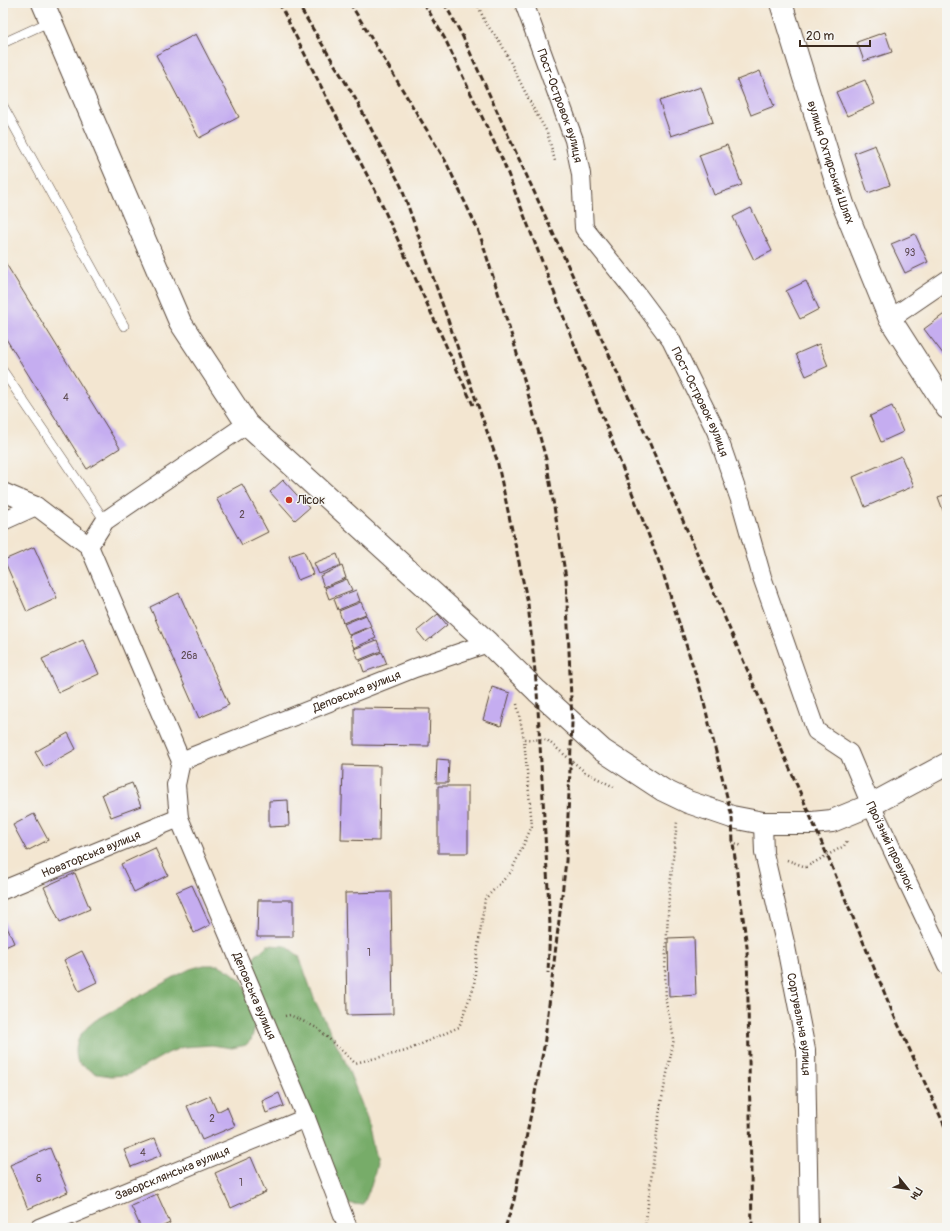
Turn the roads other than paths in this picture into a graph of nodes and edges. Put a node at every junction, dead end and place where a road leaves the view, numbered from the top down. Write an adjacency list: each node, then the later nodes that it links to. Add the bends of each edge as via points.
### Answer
1 (524, 3): 20 (street, Пост-Островок вулиця, via 574,140 581,174 584,228 671,340 716,431 741,503 762,576 816,731 849,753)
2 (781, 3): 7 (street, вулиця Охтирський Шлях, via 843,204)
3 (47, 12): 4 (lane); 11 (street, via 180,322)
4 (3, 43)
5 (3, 106): 8 (lane)
6 (947, 280): 7 (street)
7 (890, 318): 10 (street, вулиця Охтирський Шлях)
8 (124, 326)
9 (3, 371): 15 (lane)
10 (947, 408)
11 (247, 424): 15 (street); 17 (street)
12 (3, 492): 13 (street)
13 (36, 506): 14 (street); 16 (street)
14 (3, 521)
15 (105, 521): 16 (street)
16 (89, 546): 18 (street)
17 (488, 643): 18 (street, Деповська вулиця, via 415,668); 22 (street, via 602,750 644,778 688,802)
18 (181, 761): 21 (street, Деповська вулиця, via 176,785)
19 (947, 764): 20 (street, Проїзний провулок)
20 (871, 805): 22 (street, via 832,821); 24 (street, Проїзний провулок)
21 (179, 818): 23 (street, Новаторська вулиця); 25 (street, Деповська вулиця)
22 (763, 823): 28 (street, Сортувальна вулиця, via 764,853 806,1050)
23 (3, 890)
24 (947, 965)
25 (306, 1118): 26 (street, Заворсклянська вулиця); 27 (street, Деповська вулиця)
26 (39, 1228)
27 (348, 1228)
28 (809, 1228)

